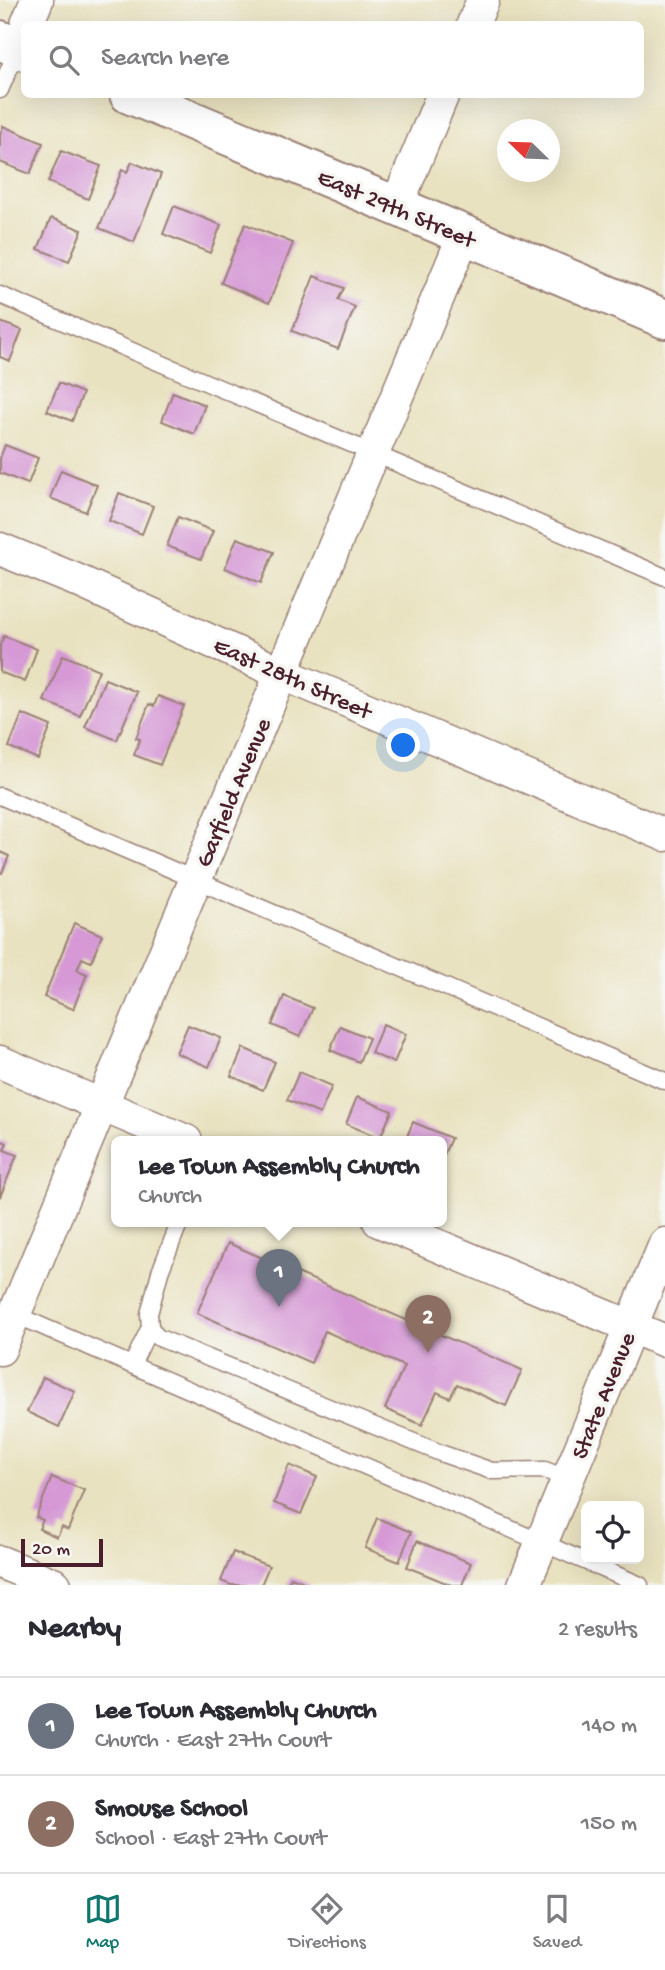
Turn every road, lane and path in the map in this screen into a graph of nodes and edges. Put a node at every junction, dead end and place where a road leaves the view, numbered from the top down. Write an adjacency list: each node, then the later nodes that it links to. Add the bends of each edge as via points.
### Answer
1 (37, 0): 3 (street)
2 (483, 0): 4 (street)
3 (27, 21)
4 (473, 21)
5 (19, 39): 6 (lane)
6 (0, 90)
7 (138, 98): 9 (street, East 29th Street)
8 (441, 98): 9 (street)
9 (396, 207): 10 (street, East 29th Street)
10 (464, 235): 12 (street, East 29th Street); 13 (street, Garfield Avenue)
11 (0, 295): 13 (lane)
12 (665, 319)
13 (373, 453): 15 (lane); 16 (street, Garfield Avenue)
14 (0, 548): 16 (street, East 28th Street)
15 (665, 577)
16 (281, 673): 18 (street, East 28th Street); 19 (street, Garfield Avenue)
17 (0, 796): 19 (lane)
18 (665, 835)
19 (196, 880): 21 (lane); 22 (street, Garfield Avenue)
20 (0, 1062): 22 (street)
21 (665, 1081)
22 (102, 1105): 23 (street); 27 (street, Garfield Avenue)
23 (174, 1136)
24 (178, 1227): 29 (lane, via 160,1272)
25 (393, 1227): 28 (street)
26 (665, 1244): 28 (street, State Avenue)
27 (7, 1312): 31 (street, Garfield Avenue); 32 (lane)
28 (630, 1326): 30 (street); 33 (street, State Avenue)
29 (150, 1327): 32 (lane); 33 (lane, via 158,1337 443,1454 492,1471 545,1470)
30 (665, 1340)
31 (0, 1349)
32 (132, 1365): 34 (lane)
33 (567, 1479): 34 (street, State Avenue)
34 (542, 1542): 37 (street, State Avenue); 38 (lane)
35 (0, 1562): 36 (street)
36 (55, 1585)
37 (524, 1585)
38 (640, 1585)

